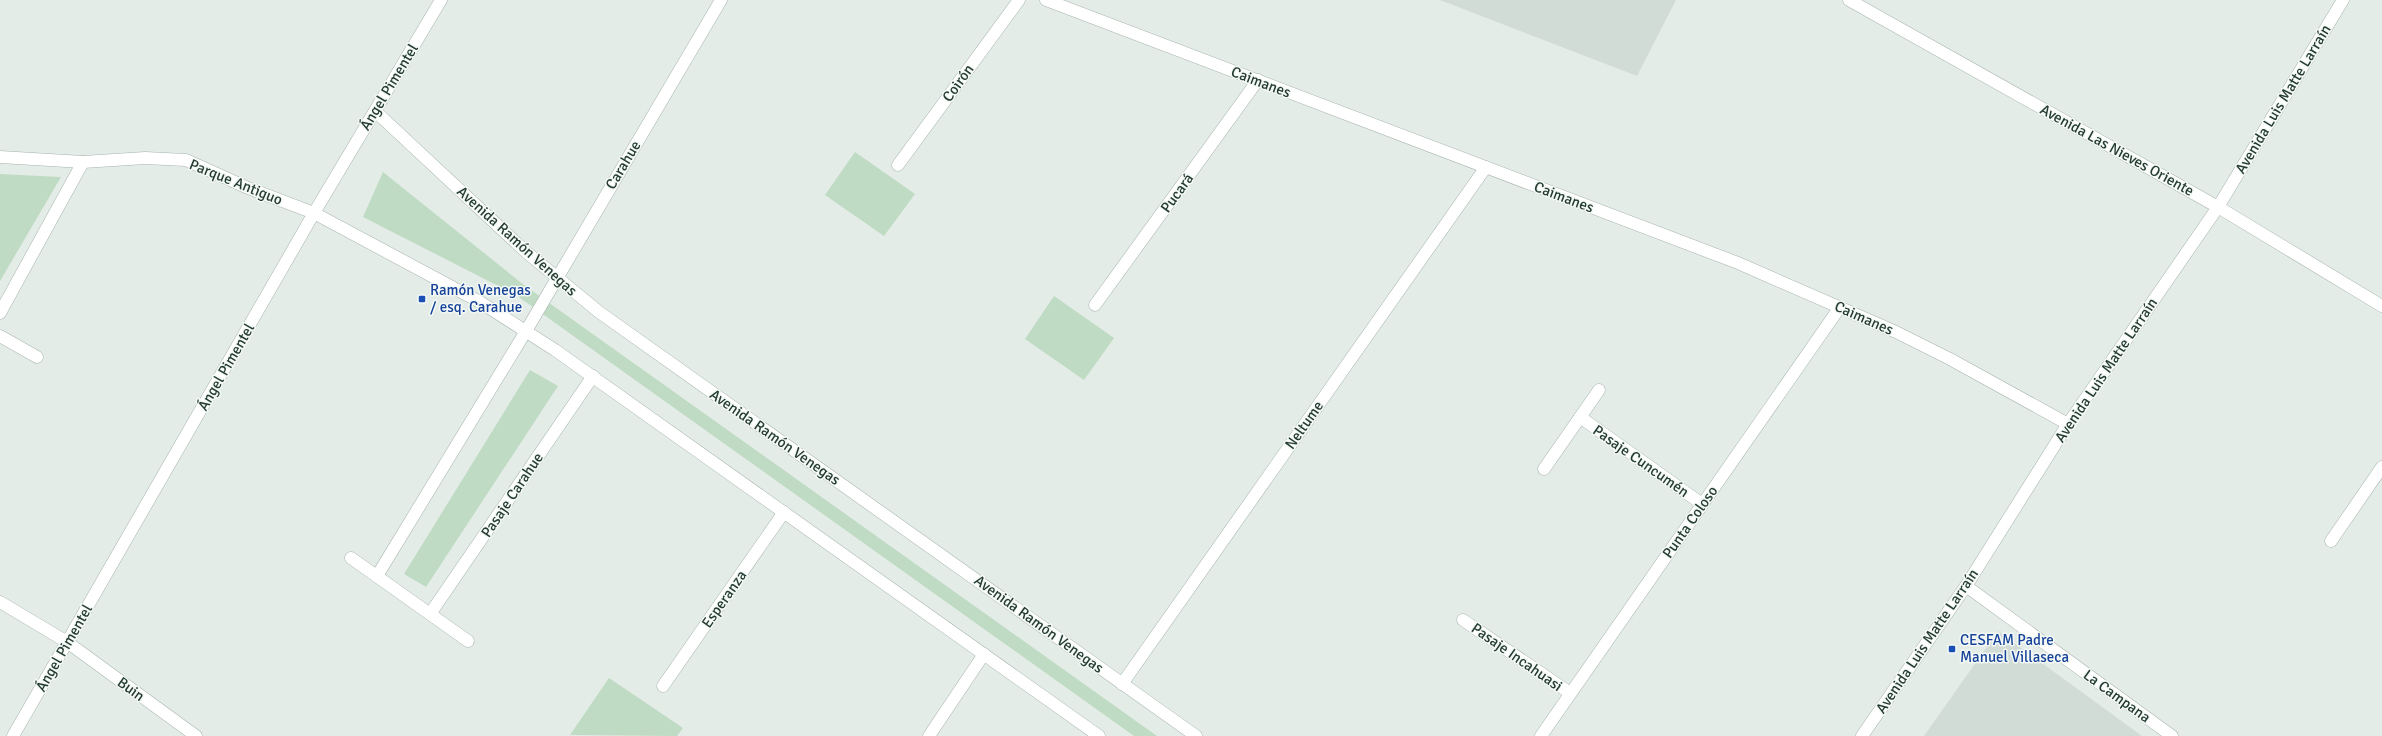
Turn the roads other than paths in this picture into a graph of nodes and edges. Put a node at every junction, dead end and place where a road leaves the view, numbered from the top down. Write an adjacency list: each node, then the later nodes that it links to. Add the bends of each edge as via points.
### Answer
1 (441, 0): 8 (street, Ángel Pimentel)
2 (721, 0): 15 (street, Carahue)
3 (1019, 0): 11 (street, Coirón)
4 (1046, 0): 7 (street, Caimanes)
5 (1848, 0): 13 (street, Avenida Las Nieves Oriente)
6 (2343, 0): 13 (street, Avenida Luis Matte Larraín)
7 (1258, 80): 12 (street, Caimanes); 16 (street, Pucará)
8 (376, 111): 14 (street, Ángel Pimentel); 15 (street, Avenida Ramón Venegas)
9 (0, 157): 10 (street, Parque Antiguo)
10 (83, 162): 14 (street, Parque Antiguo, via 145,158 186,160 248,188); 19 (street)
11 (898, 165)
12 (1486, 167): 18 (street, Caimanes, via 1738,263); 41 (street, Neltume)
13 (2218, 207): 17 (street, Avenida Las Nieves Oriente); 26 (street, Avenida Luis Matte Larraín)
14 (314, 213): 20 (street, via 440,279); 39 (street, Ángel Pimentel)
15 (556, 278): 20 (street, Carahue); 41 (street, Avenida Ramón Venegas, via 606,317)
16 (1095, 305)
17 (2382, 306)
18 (1840, 307): 26 (street, Caimanes, via 1950,359); 29 (street, Punta Coloso)
19 (0, 313)
20 (526, 331): 23 (street); 33 (street)
21 (0, 336): 22 (street)
22 (37, 357)
23 (593, 376): 30 (street); 36 (street, Pasaje Carahue)
24 (1599, 390): 25 (street, Pasaje Cuncumén)
25 (1580, 417): 28 (street, Pasaje Cuncumén); 29 (street, Pasaje Cuncumén)
26 (2068, 424): 34 (street, Avenida Luis Matte Larraín)
27 (2382, 467): 31 (street)
28 (1544, 469)
29 (1702, 504): 43 (street, Punta Coloso)
30 (784, 512): 40 (street); 42 (street, Esperanza)
31 (2331, 541)
32 (351, 558): 33 (street)
33 (378, 576): 36 (street)
34 (1966, 586): 50 (street, Avenida Luis Matte Larraín); 51 (street, La Campana)
35 (0, 602): 39 (street, Buin)
36 (430, 614): 38 (street)
37 (1463, 620): 43 (street, Pasaje Incahuasi)
38 (468, 641)
39 (67, 642): 44 (street, Ángel Pimentel); 45 (street, Buin)
40 (984, 654): 46 (street); 47 (street)
41 (1122, 684): 48 (street, Avenida Ramón Venegas)
42 (663, 686)
43 (1570, 693): 49 (street, Punta Coloso)
44 (13, 736)
45 (196, 736)
46 (929, 736)
47 (1099, 736)
48 (1196, 736)
49 (1540, 736)
50 (1862, 736)
51 (2172, 736)

